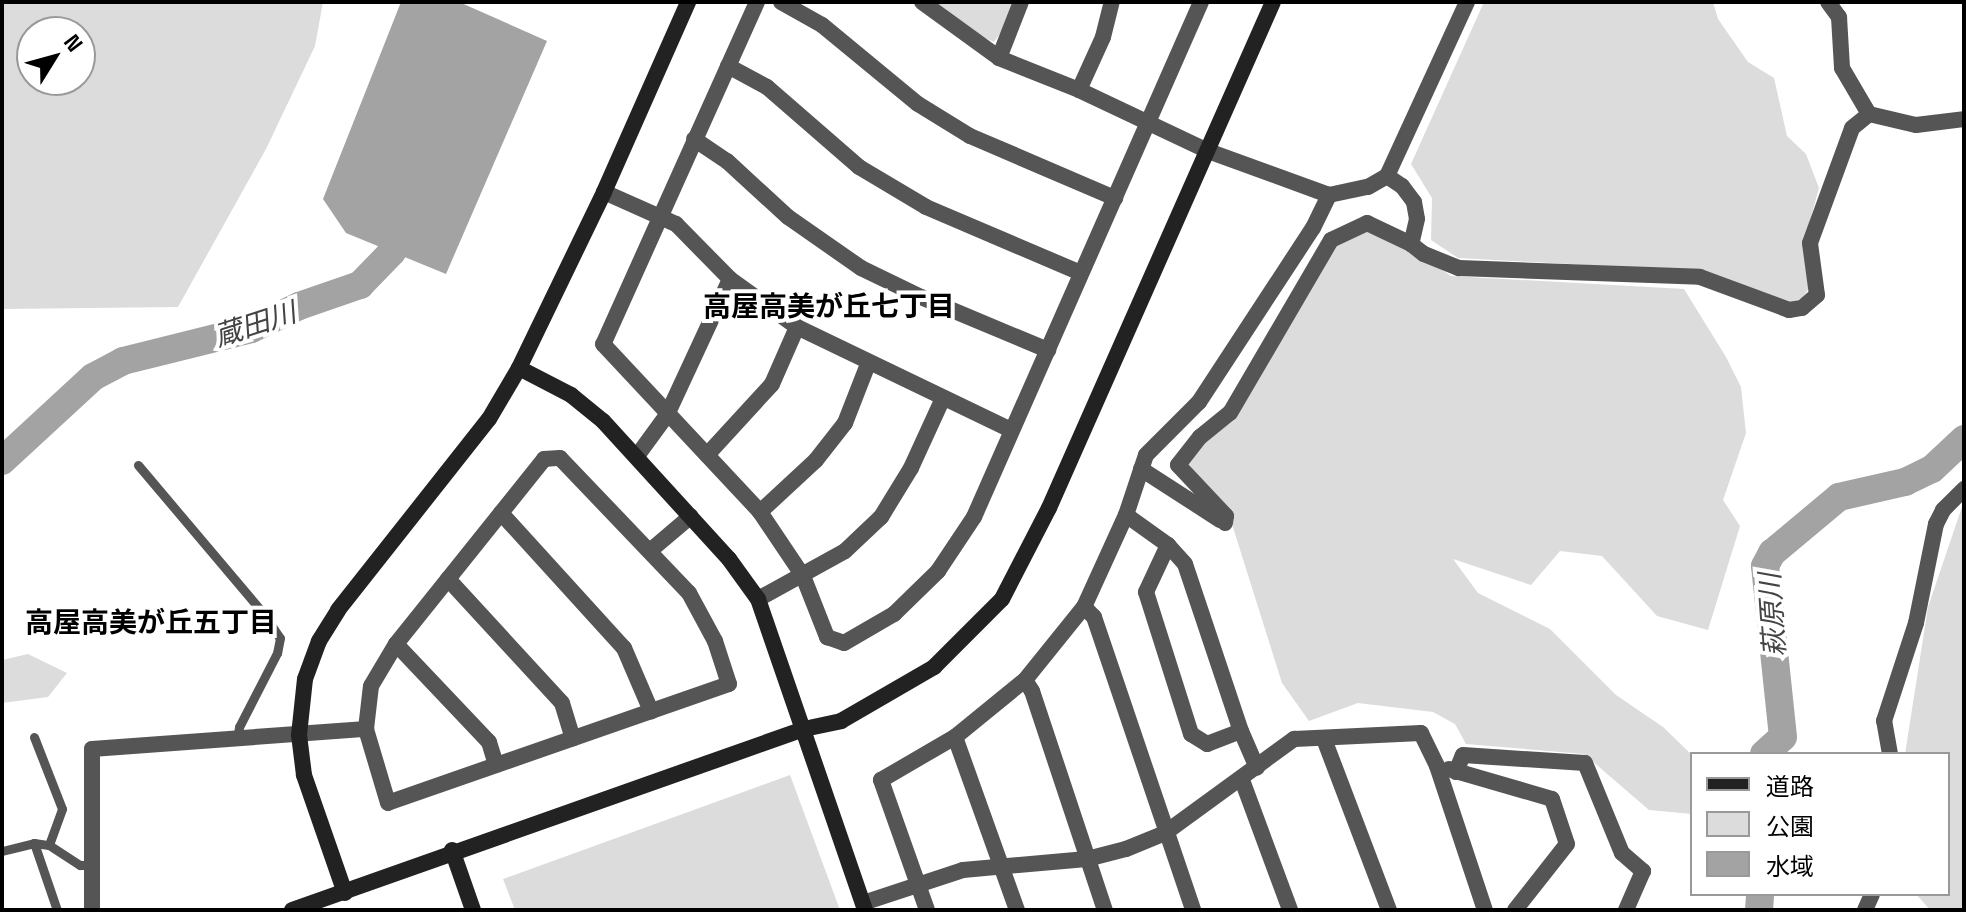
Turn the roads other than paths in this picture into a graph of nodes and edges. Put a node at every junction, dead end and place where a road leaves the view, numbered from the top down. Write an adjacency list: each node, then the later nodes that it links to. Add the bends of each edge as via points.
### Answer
1 (688, 2): 20 (street)
2 (757, 2): 12 (street)
3 (781, 2): 22 (street, via 822,25 918,104 970,136)
4 (922, 2): 11 (street)
5 (1021, 2): 11 (street)
6 (1112, 2): 13 (street)
7 (1201, 2): 16 (street)
8 (1273, 2): 18 (street)
9 (1467, 2): 19 (street)
10 (1828, 2): 14 (street, via 1839,17 1842,68)
11 (999, 58): 13 (street)
12 (728, 66): 17 (street); 25 (street, via 767,87 859,167 926,207)
13 (1079, 90): 16 (street)
14 (1869, 114): 15 (street, via 1916,125); 24 (street, via 1852,128 1817,219 1810,243 1817,295 1802,308 1773,307 1700,277 1459,268)
15 (1964, 119)
16 (1147, 124): 18 (street); 22 (street)
17 (694, 139): 23 (street); 28 (street, via 727,161 788,217 861,268)
18 (1208, 151): 21 (street); 53 (street, via 1049,508 1002,599 934,667 841,721)
19 (1387, 176): 21 (street, via 1368,187); 24 (street, via 1414,202 1417,219)
20 (604, 192): 23 (street); 30 (street)
21 (1329, 195): 37 (street, via 1313,228 1199,402 1146,455)
22 (1115, 198): 25 (street)
23 (660, 218): 26 (street, via 676,224); 32 (street, via 603,344)
24 (1411, 244): 37 (street, via 1367,223 1331,240 1230,413 1200,437 1178,465 1226,516 1225,523)
25 (1081, 273): 28 (street)
26 (730, 279): 27 (street); 32 (street)
27 (797, 327): 29 (street); 34 (street, via 772,384)
28 (1048, 350): 33 (street)
29 (868, 364): 31 (street); 39 (street, via 845,423 816,460)
30 (519, 368): 35 (street, via 571,395); 55 (street, via 489,419 319,641 305,679)
31 (943, 398): 33 (street); 45 (street, via 881,517 845,551)
32 (667, 415): 34 (street); 35 (street)
33 (1011, 430): 45 (street, via 974,517 938,571 894,614 844,643 827,637)
34 (707, 455): 39 (street)
35 (637, 456): 42 (street)
36 (138, 465): 60 (lane, via 280,638)
37 (1141, 469): 41 (street)
38 (1964, 489): 61 (street, via 1936,524 1916,623 1884,721)
39 (760, 512): 45 (street)
40 (501, 513): 44 (street, via 544,459 560,458); 46 (street); 51 (street, via 624,648)
41 (1126, 515): 43 (street); 48 (street)
42 (691, 516): 44 (street); 47 (street)
43 (1168, 545): 54 (street, via 1185,564); 54 (street, via 1146,592 1191,734 1207,744)
44 (651, 550): 51 (street, via 689,593 715,641 729,684)
45 (803, 576): 47 (street)
46 (448, 579): 49 (street); 58 (street, via 562,703)
47 (758, 599): 53 (street)
48 (1084, 607): 50 (street); 67 (street, via 1094,617)
49 (396, 644): 52 (street, via 371,686); 62 (street, via 489,742)
50 (1025, 680): 57 (street); 72 (street)
51 (651, 711): 58 (street)
52 (366, 729): 55 (street); 62 (street, via 388,803)
53 (804, 729): 70 (street); 77 (street)
54 (1241, 731): 64 (street)
55 (299, 735): 60 (street); 76 (street, via 304,775)
56 (34, 737): 69 (lane, via 62,809)
57 (955, 737): 74 (street); 75 (street, via 881,780)
58 (573, 738): 62 (street)
59 (1324, 739): 63 (street, via 1421,733); 64 (street, via 1294,739); 87 (street)
60 (237, 740): 73 (street, via 92,749)
61 (1890, 752)
62 (496, 765)
63 (1437, 766): 65 (street); 88 (street)
64 (1257, 768): 66 (street)
65 (1456, 772): 89 (street, via 1552,799 1567,844); 90 (street, via 1463,755 1585,763 1622,853 1643,871)
66 (1242, 780): 67 (street); 86 (street)
67 (1165, 833): 72 (street); 85 (street)
68 (34, 843): 69 (lane); 71 (lane); 78 (lane)
69 (49, 845): 73 (lane, via 80,865)
70 (452, 850): 76 (street); 81 (street)
71 (2, 851)
72 (1087, 859): 74 (street); 84 (street)
73 (91, 865): 79 (street)
74 (1001, 866): 75 (street); 83 (street)
75 (918, 883): 77 (street); 82 (street)
76 (345, 893): 80 (street)
77 (864, 907)
78 (57, 910)
79 (92, 910)
80 (292, 910)
81 (473, 910)
82 (927, 910)
83 (1017, 910)
84 (1105, 910)
85 (1193, 910)
86 (1290, 910)
87 (1389, 910)
88 (1485, 910)
89 (1515, 910)
90 (1626, 910)

